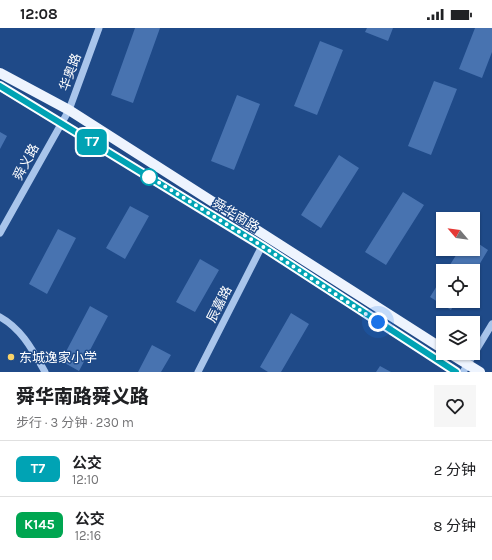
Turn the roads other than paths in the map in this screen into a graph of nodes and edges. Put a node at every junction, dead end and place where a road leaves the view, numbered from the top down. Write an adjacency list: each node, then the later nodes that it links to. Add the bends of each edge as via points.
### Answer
1 (98, 28): 4 (street, 华奥路)
2 (0, 74): 4 (main road, 舜华南路)
3 (0, 86): 5 (main road, 舜华南路)
4 (69, 110): 5 (street, 华奥路); 10 (main road, 舜华南路)
5 (61, 122): 6 (street, 舜义路); 7 (main road, 舜华南路)
6 (0, 233)
7 (262, 246): 14 (street, 辰嘉路); 15 (main road, 舜华南路)
8 (0, 317): 13 (street, via 12,324 29,345)
9 (492, 324): 12 (street)
10 (436, 345)
11 (457, 360): 12 (main road)
12 (466, 368): 16 (main road)
13 (45, 372)
14 (198, 372)
15 (456, 372)
16 (480, 372)

